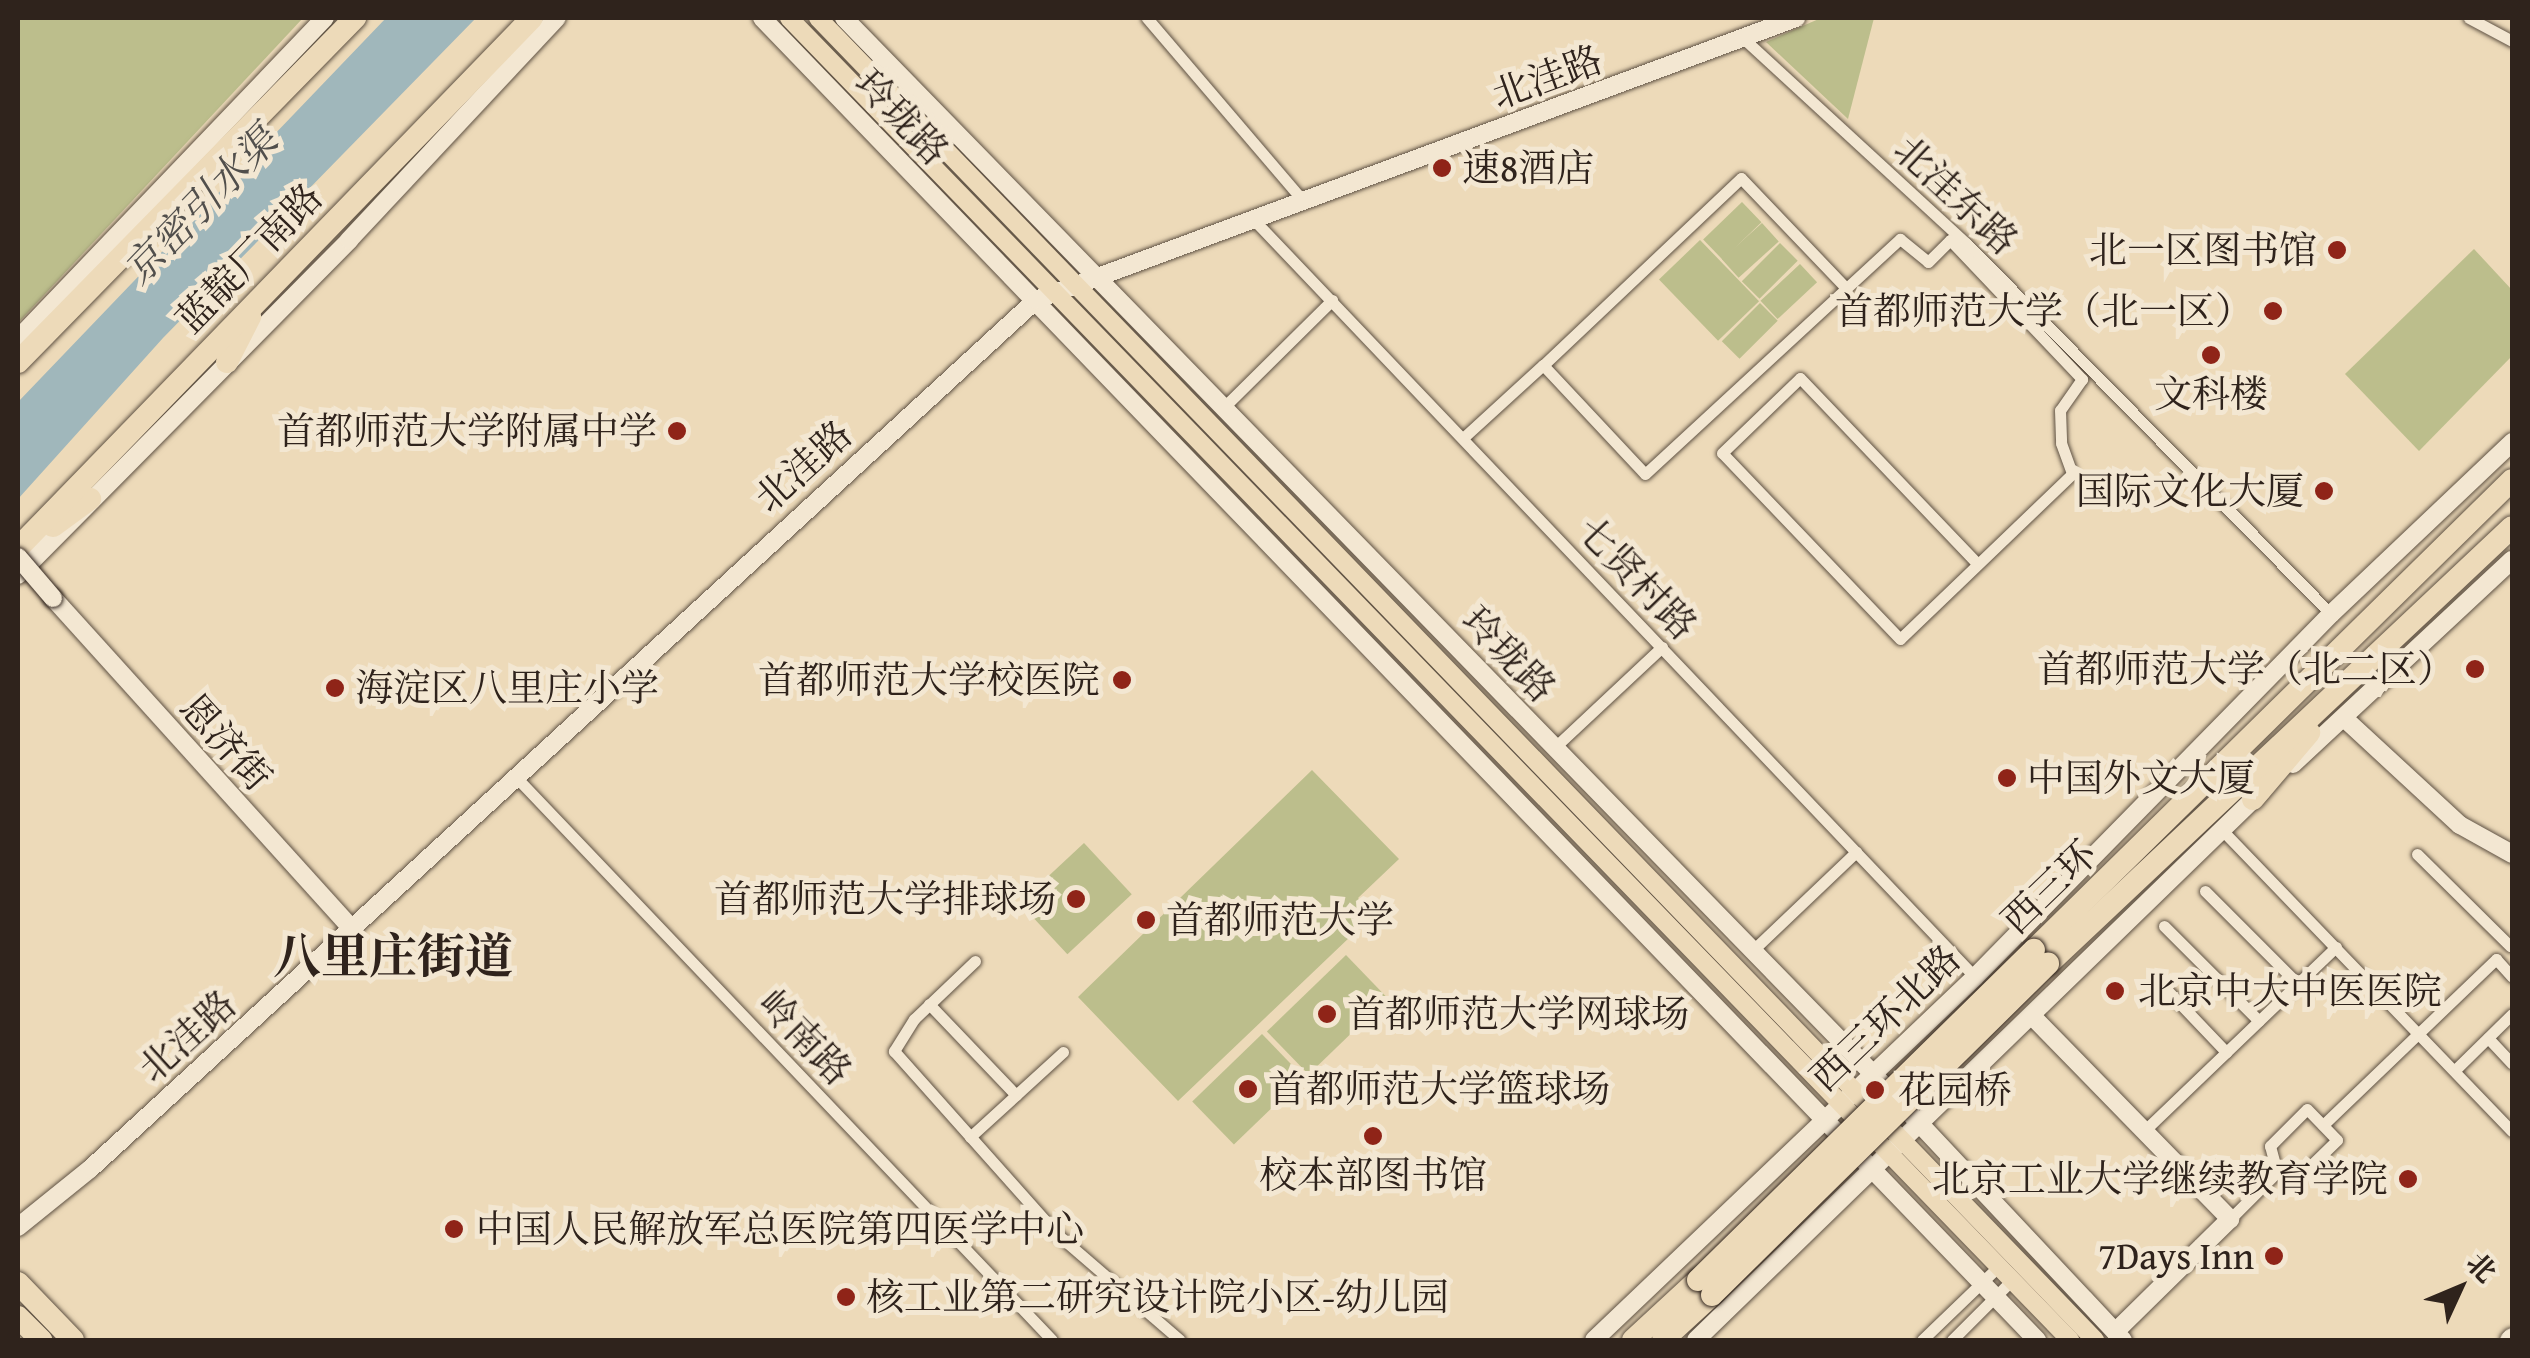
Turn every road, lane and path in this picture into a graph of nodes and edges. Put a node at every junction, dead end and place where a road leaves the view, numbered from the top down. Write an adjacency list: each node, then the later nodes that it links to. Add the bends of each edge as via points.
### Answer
1 (532, 18): 25 (highway, 蓝靛厂南路)
2 (557, 18): 30 (street, 蓝靛厂南路)
3 (762, 18): 14 (street, 玲珑路)
4 (789, 18): 16 (main road, 玲珑路)
5 (818, 18): 15 (main road, 玲珑路)
6 (844, 18): 13 (street, 玲珑路)
7 (1147, 18): 17 (street)
8 (1796, 18): 11 (street, 北洼路)
9 (2470, 18): 12 (street)
10 (342, 22): 18 (highway); 20 (street)
11 (1744, 39): 17 (street, 北洼路); 46 (street, 北洼东路, via 1966,243)
12 (2512, 41)
13 (891, 67): 15 (street); 21 (street, 玲珑路)
14 (826, 86): 16 (street); 26 (street, 玲珑路)
15 (914, 117): 22 (main road, 玲珑路)
16 (890, 122): 24 (main road, 玲珑路)
17 (1304, 202): 19 (street, 北洼路)
18 (172, 207): 20 (highway); 29 (highway)
19 (1254, 220): 21 (street, 北洼路); 27 (street, 七贤村路)
20 (127, 227): 28 (street)
21 (1096, 278): 22 (street, 北洼路); 32 (street, 玲珑路)
22 (1076, 286): 24 (street, 北洼路); 85 (main road, 玲珑路)
23 (1846, 288): 31 (street, via 1645,474); 31 (street, via 1741,178); 42 (street, via 1900,239 1928,262 1950,240 2082,379 2060,410 2061,443 2072,474)
24 (1057, 293): 26 (street, 北洼路); 85 (main road, 玲珑路)
25 (262, 295): 30 (highway); 40 (highway, 蓝靛厂南路)
26 (1036, 300): 51 (street, 北洼路); 87 (street, 玲珑路)
27 (1332, 300): 32 (street); 33 (street, 七贤村路)
28 (18, 339)
29 (18, 362)
30 (227, 362): 37 (street, 蓝靛厂南路)
31 (1543, 365): 33 (street)
32 (1222, 408): 50 (street, 玲珑路)
33 (1463, 438): 47 (street, 七贤村路)
34 (2512, 442): 46 (street, 西三环北路)
35 (2512, 480): 43 (highway, 西三环)
36 (2512, 496): 43 (highway)
37 (90, 499): 40 (highway); 44 (street, 蓝靛厂南路)
38 (2512, 511): 45 (highway)
39 (2512, 527): 45 (highway, 西三环)
40 (18, 552): 59 (street, 恩济街, bridge)
41 (2512, 560): 49 (street)
42 (1977, 563): 42 (street, via 1900,638 1722,453 1800,378)
43 (2422, 572): 63 (highway, 西三环)
44 (18, 575)
45 (2441, 590): 48 (highway, 西三环)
46 (2330, 614): 66 (street, 西三环北路)
47 (1662, 647): 50 (street); 54 (street, 七贤村路)
48 (2377, 651): 52 (highway); 63 (highway, 西三环)
49 (2345, 719): 52 (street); 56 (street, via 2460,825)
50 (1554, 748): 62 (street, 玲珑路)
51 (513, 774): 59 (street, 北洼路); 112 (street, 岭南路)
52 (2253, 799): 53 (street)
53 (2222, 830): 61 (street); 74 (street)
54 (1856, 852): 62 (street); 66 (street, 七贤村路)
55 (2418, 854): 60 (street)
56 (2512, 854)
57 (2205, 891): 68 (street)
58 (2164, 926): 75 (street)
59 (352, 929): 100 (street, 北洼路)
60 (2511, 945): 64 (street)
61 (2336, 947): 68 (street); 76 (street)
62 (1752, 950): 83 (street, 玲珑路)
63 (2041, 957): 106 (highway, 西三环, bridge)
64 (2496, 959): 67 (street); 76 (street)
65 (975, 961): 71 (street)
66 (1975, 977): 70 (street, 西三环北路)
67 (2512, 977)
68 (2298, 984): 75 (street)
69 (2167, 990): 80 (street)
70 (1953, 998): 73 (street, 西三环北路); 78 (street)
71 (928, 1004): 84 (street); 92 (street, via 894,1051)
72 (2512, 1014): 77 (street)
73 (1935, 1015): 83 (street, 西三环北路); 86 (street, via 1942,1056)
74 (2032, 1016): 78 (street); 91 (street)
75 (2259, 1021): 80 (street)
76 (2418, 1032): 82 (street); 89 (street)
77 (2488, 1038): 81 (street); 82 (street)
78 (2000, 1048): 93 (street)
79 (1063, 1052): 84 (street)
80 (2226, 1052): 91 (street)
81 (2512, 1064)
82 (2455, 1070): 90 (street)
83 (1874, 1074): 85 (street, 西三环北路); 86 (street, 玲珑路)
84 (1016, 1095): 92 (street)
85 (1849, 1097): 87 (street, 西三环北路); 88 (main road)
86 (1896, 1102): 88 (street); 93 (street, 玲珑路)
87 (1824, 1122): 94 (street, 玲珑路); 97 (street, 西三环北路)
88 (1875, 1124): 93 (main road); 94 (street)
89 (2323, 1125): 96 (street, via 2337,1140 2300,1176); 96 (street, via 2307,1109 2270,1146)
90 (2512, 1130)
91 (2144, 1131): 98 (street)
92 (970, 1137): 113 (street, via 1056,1234)
93 (1905, 1141): 95 (street); 102 (main road); 109 (street, 玲珑路); 122 (main road)
94 (1849, 1150): 95 (street, 玲珑路); 99 (street, via 1816,1183)
95 (1872, 1172): 99 (street); 105 (street, 玲珑路)
96 (2276, 1172): 98 (street)
97 (1760, 1185): 101 (street); 114 (street, 西三环北路)
98 (2230, 1219): 109 (street)
99 (1822, 1220): 101 (street)
100 (18, 1228)
101 (1807, 1234): 117 (street)
102 (1998, 1266): 103 (main road); 105 (street)
103 (2012, 1280): 107 (street); 121 (main road)
104 (18, 1283): 111 (highway)
105 (1981, 1283): 107 (street, 玲珑路); 118 (street)
106 (1705, 1287): 115 (highway, 西三环); 116 (highway, 西三环)
107 (1995, 1298): 119 (street); 120 (street, 玲珑路)
108 (18, 1317): 110 (highway)
109 (2118, 1336)
110 (41, 1340)
111 (73, 1340)
112 (1052, 1340)
113 (1180, 1340)
114 (1594, 1340)
115 (1633, 1340)
116 (1663, 1340)
117 (1696, 1340)
118 (1922, 1340)
119 (1952, 1340)
120 (2036, 1340)
121 (2070, 1340)
122 (2096, 1340)

